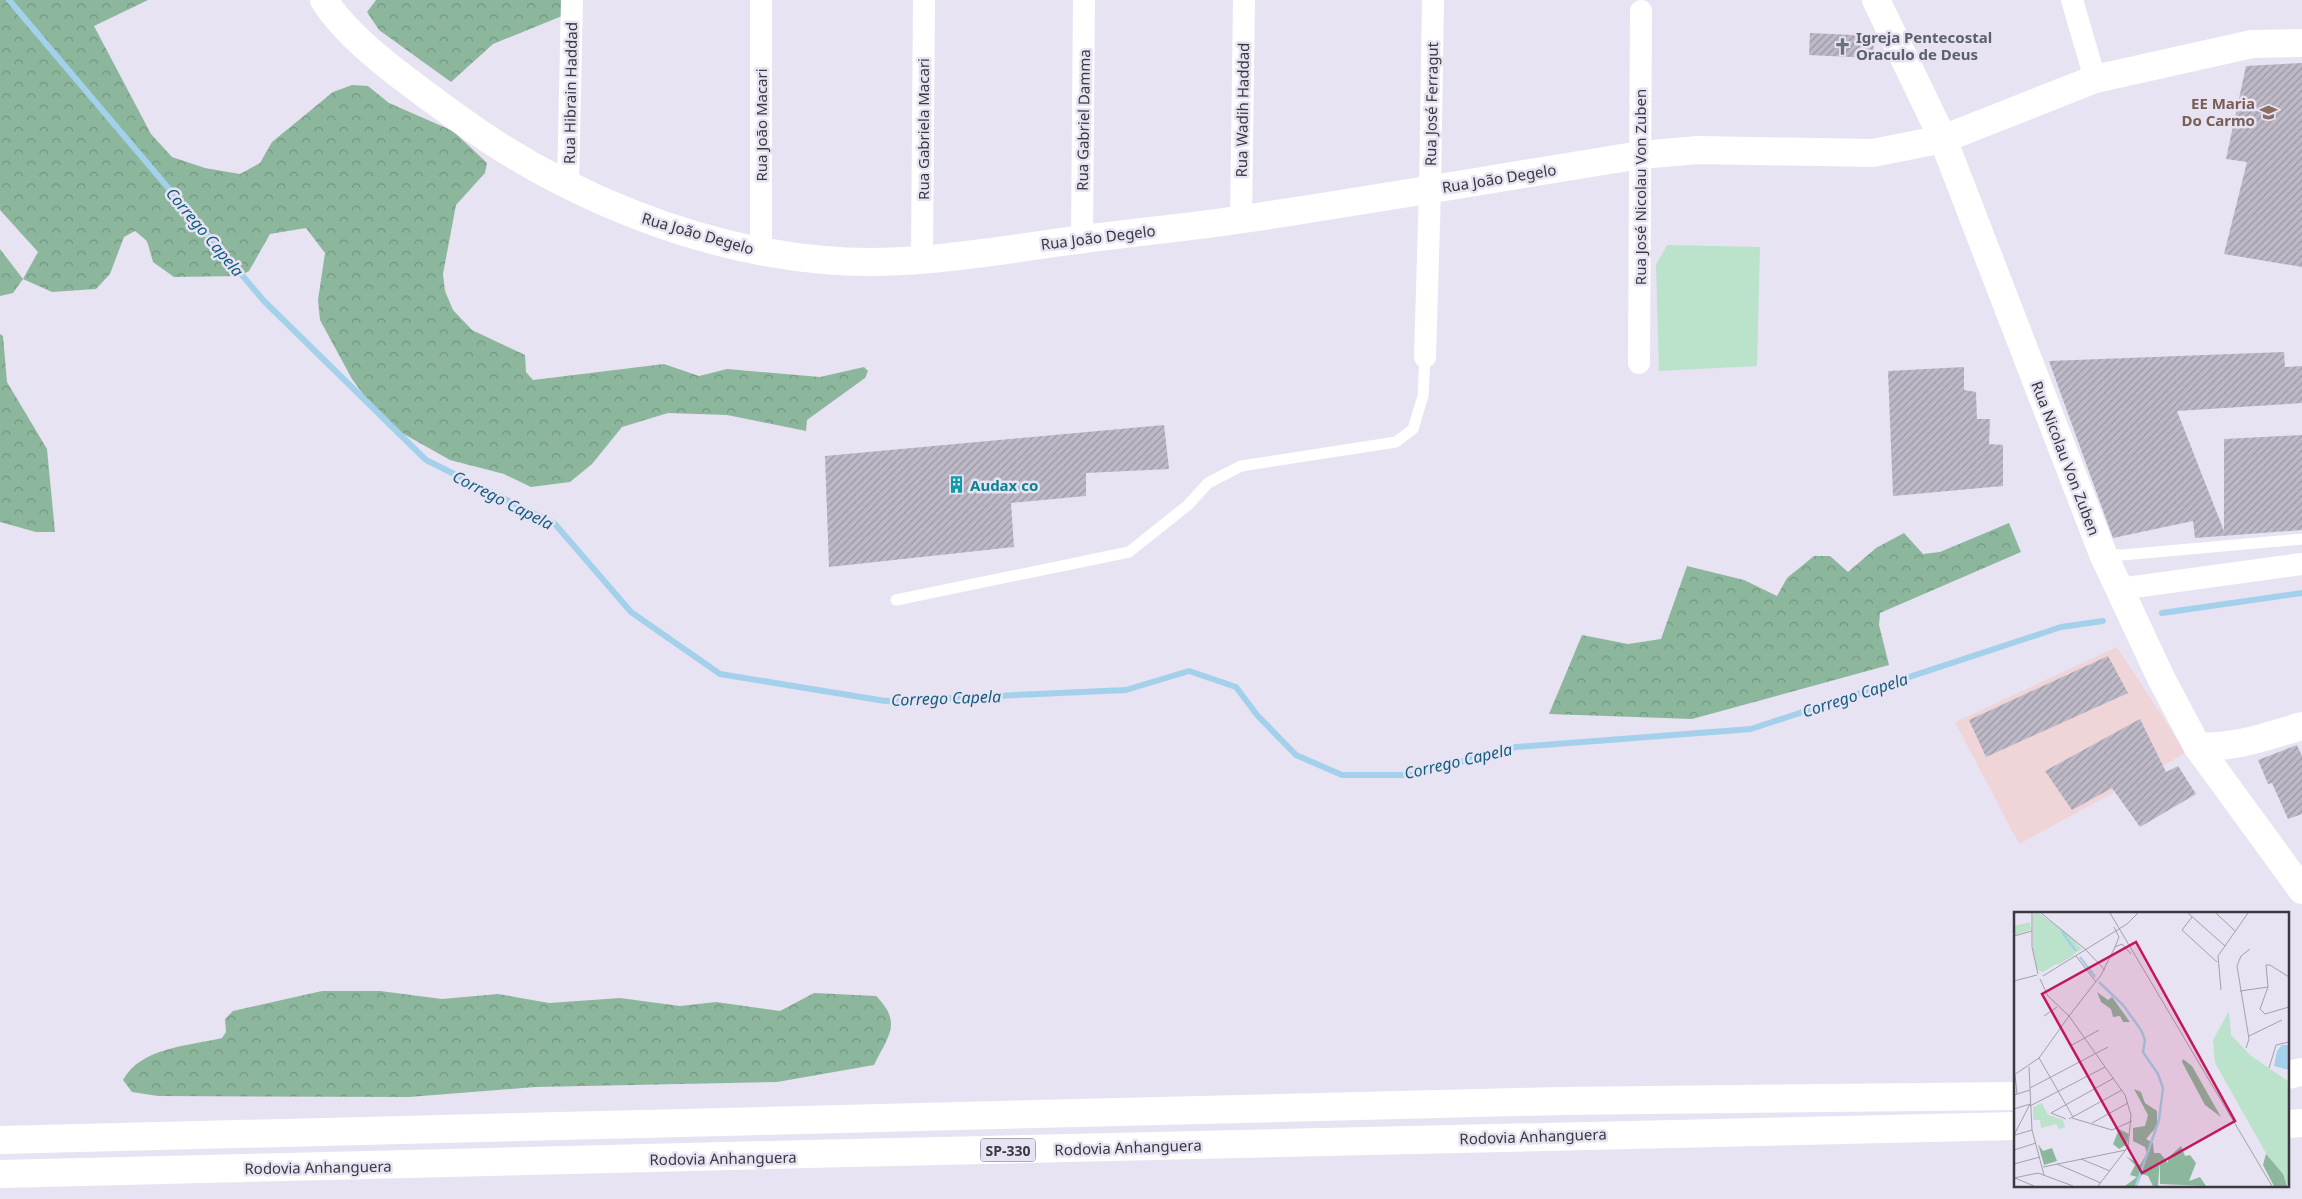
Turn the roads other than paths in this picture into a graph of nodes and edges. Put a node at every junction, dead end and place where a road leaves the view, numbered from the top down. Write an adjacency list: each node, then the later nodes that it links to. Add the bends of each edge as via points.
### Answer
1 (324, 0): 15 (main road, Rua João Degelo, via 330,11 371,51 405,79 485,138)
2 (572, 0): 15 (street, Rua Hibrain Haddad)
3 (761, 0): 19 (street, Rua João Macari)
4 (924, 0): 20 (street, Rua Gabriela Macari)
5 (1084, 0): 18 (street, Rua Gabriel Damma)
6 (1244, 0): 17 (street, Rua Wadih Haddad)
7 (1433, 0): 16 (street, Rua José Ferragut)
8 (1876, 0): 13 (main road, Rua Nicolau Von Zuben)
9 (2072, 0): 12 (street)
10 (1641, 11): 14 (street, Rua José Nicolau Von Zuben)
11 (2302, 43): 12 (main road, Rua João Degelo, via 2252,44)
12 (2095, 79): 13 (main road, Rua João Degelo)
13 (1943, 139): 14 (main road, Rua João Degelo, via 1873,153 1698,150); 24 (main road, Rua Nicolau Von Zuben)
14 (1641, 155): 16 (main road, Rua João Degelo); 22 (street, Rua José Nicolau Von Zuben)
15 (568, 186): 19 (main road, Rua João Degelo, via 625,211)
16 (1430, 190): 17 (main road, Rua João Degelo); 21 (street, Rua José Ferragut)
17 (1241, 220): 18 (main road, Rua João Degelo)
18 (1082, 239): 20 (main road, Rua João Degelo)
19 (761, 251): 20 (main road, Rua João Degelo, via 842,261)
20 (922, 258)
21 (1425, 357): 27 (lane, via 1423,396 1413,429 1396,442 1240,466 1208,483 1188,505 1129,552)
22 (1639, 363)
23 (2302, 539): 24 (lane)
24 (2103, 554): 26 (main road, Rua Nicolau Von Zuben)
25 (2302, 564): 26 (street)
26 (2119, 589): 30 (main road, Rua Nicolau Von Zuben)
27 (896, 600)
28 (2302, 726): 29 (main road)
29 (2238, 744): 30 (main road); 31 (main road, via 2231,771)
30 (2197, 746): 31 (main road, Rua Nicolau Von Zuben)
31 (2240, 808): 32 (main road, Rua Nicolau Von Zuben)
32 (2302, 890)
33 (2014, 1096): 35 (main road, SP-330, via 1560,1101)
34 (2014, 1126): 36 (main road, Rodovia Anhanguera / SP-330)
35 (0, 1140)
36 (0, 1174)

